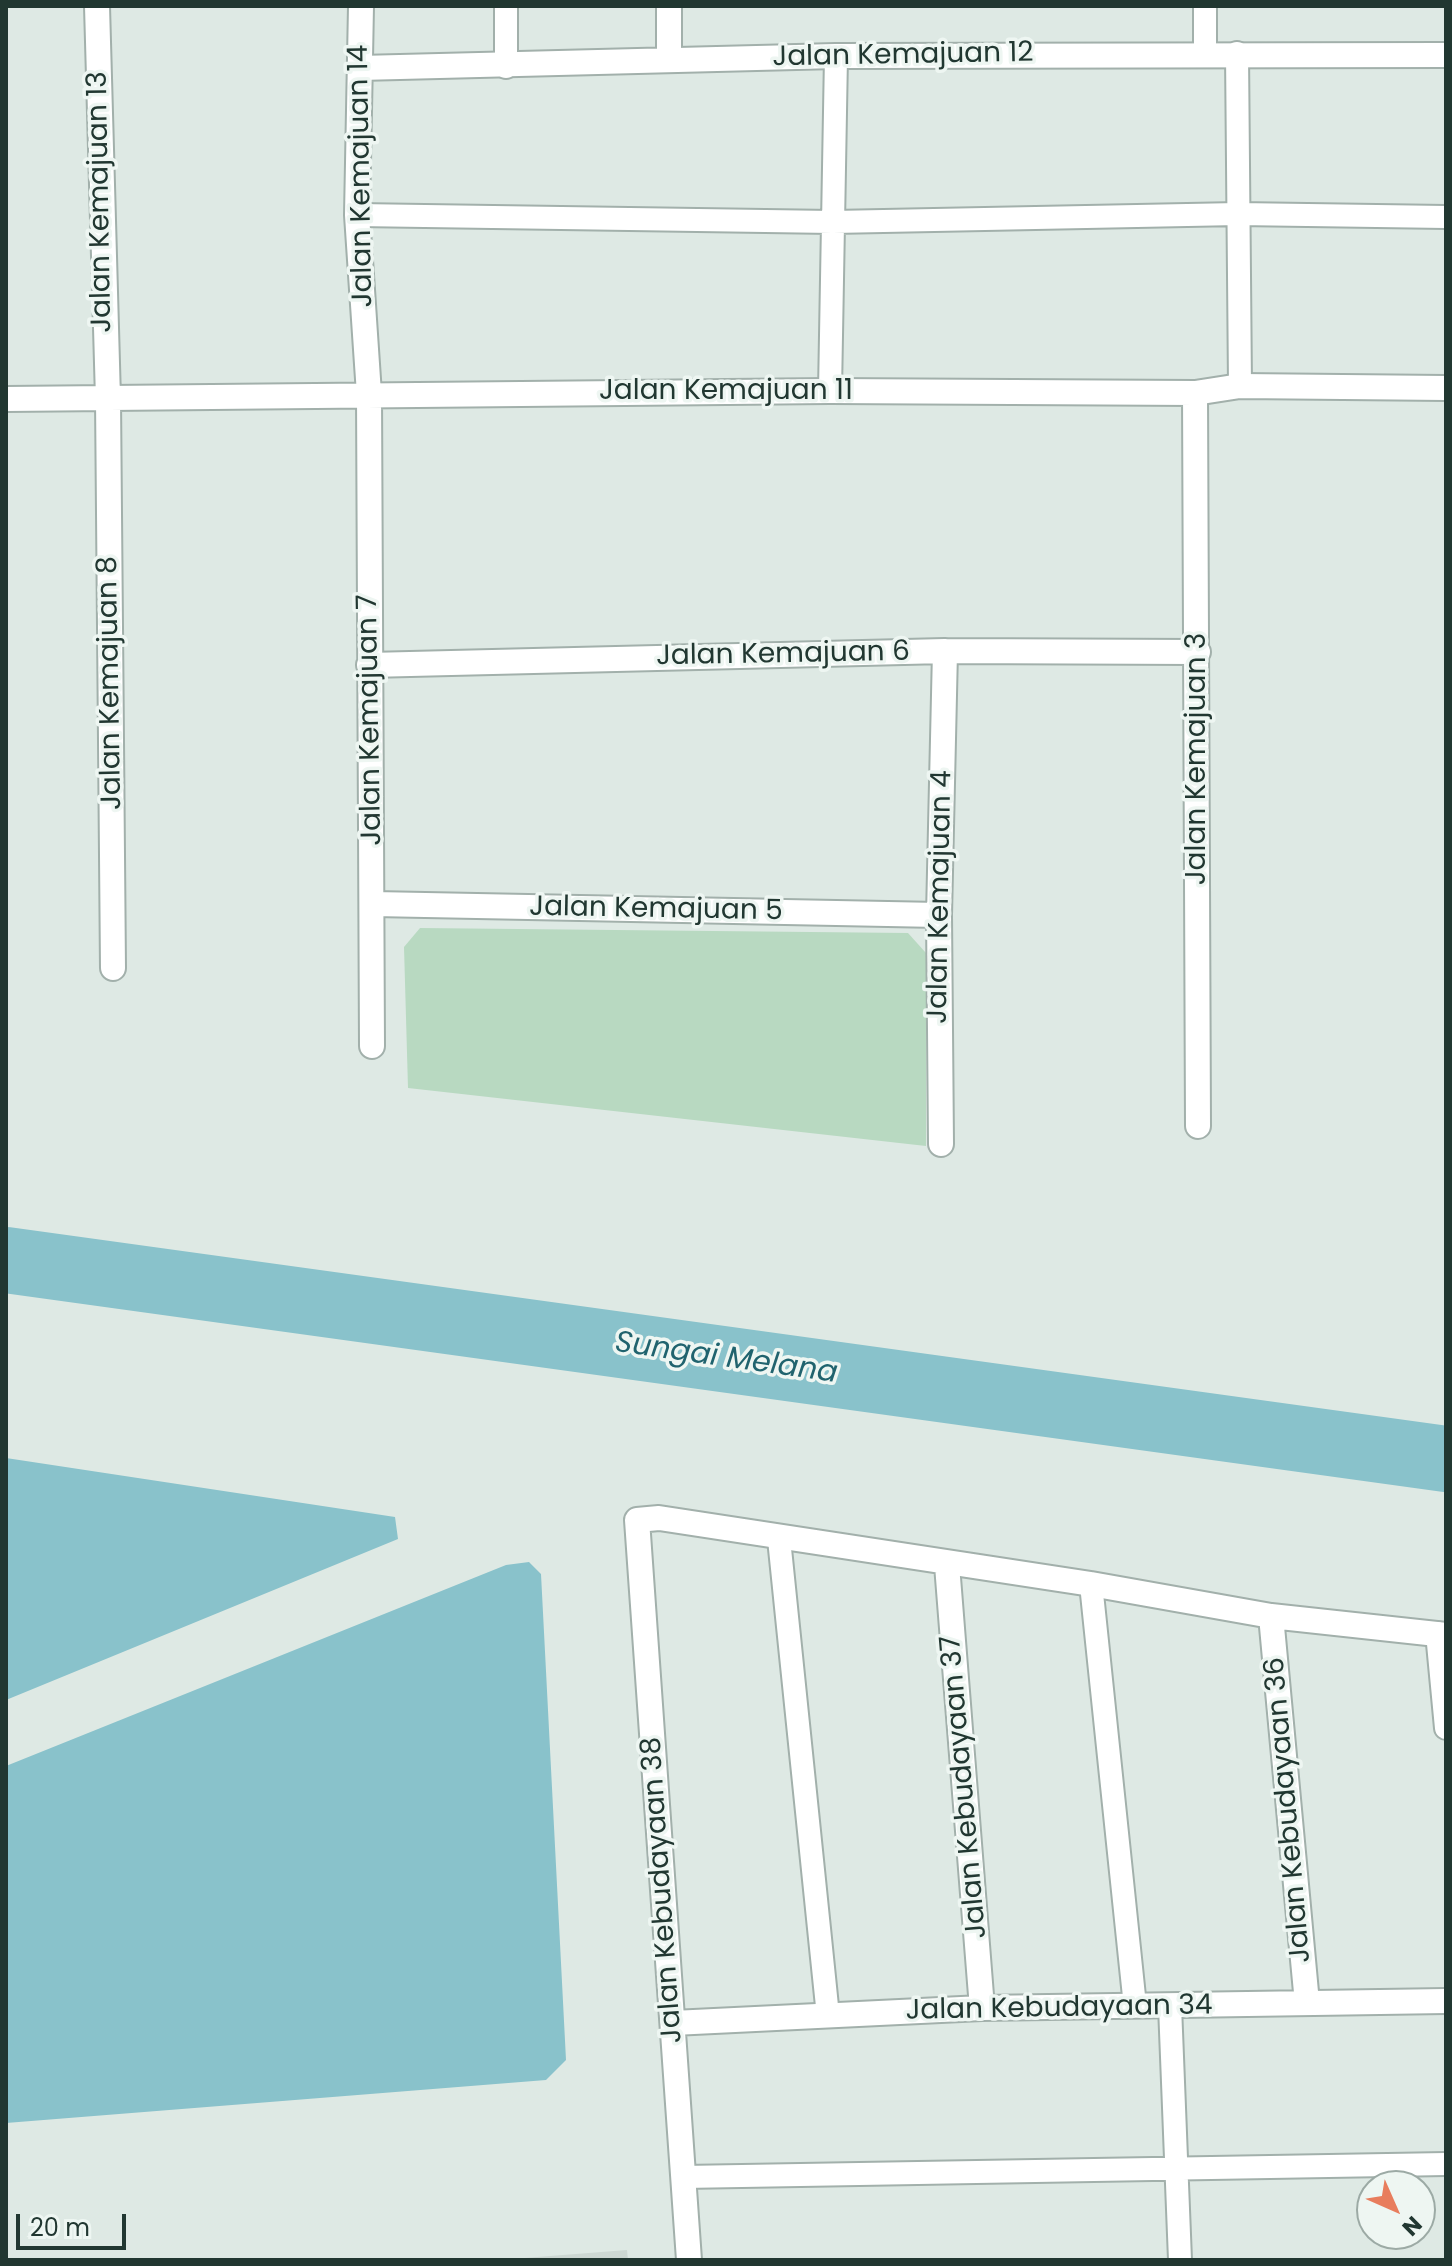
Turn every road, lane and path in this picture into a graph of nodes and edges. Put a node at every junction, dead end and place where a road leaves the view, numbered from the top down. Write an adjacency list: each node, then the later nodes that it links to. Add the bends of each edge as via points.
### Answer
1 (97, 6): 23 (street, Jalan Kemajuan 13)
2 (361, 6): 12 (street, Jalan Kemajuan 14)
3 (506, 6): 11 (lane)
4 (669, 6): 10 (street)
5 (1205, 6): 7 (lane)
6 (1237, 53): 7 (street, Jalan Kemajuan 12); 8 (street, Jalan Kemajuan 12); 13 (lane)
7 (1205, 54): 9 (street, Jalan Kemajuan 12)
8 (1446, 55)
9 (836, 56): 10 (street, Jalan Kemajuan 12); 16 (lane)
10 (669, 60): 11 (street, Jalan Kemajuan 12)
11 (506, 67): 12 (street, Jalan Kemajuan 12)
12 (360, 68): 14 (street, Jalan Kemajuan 14)
13 (1238, 214): 15 (lane); 16 (lane); 17 (lane)
14 (357, 215): 16 (lane); 21 (street, Jalan Kemajuan 14)
15 (1446, 217)
16 (833, 222): 19 (lane)
17 (1240, 386): 18 (street, Jalan Kemajuan 11); 20 (street, Jalan Kemajuan 11)
18 (1446, 388)
19 (830, 391): 20 (street, Jalan Kemajuan 11); 21 (street, Jalan Kemajuan 11)
20 (1195, 393): 25 (street, Jalan Kemajuan 3)
21 (369, 394): 23 (street, Jalan Kemajuan 11); 26 (street, Jalan Kemajuan 7)
22 (6, 399): 23 (street, Jalan Kemajuan 11)
23 (108, 399): 29 (street, Jalan Kemajuan 8)
24 (945, 651): 25 (street, Jalan Kemajuan 6); 26 (street, Jalan Kemajuan 6); 28 (street, Jalan Kemajuan 4)
25 (1198, 652): 31 (street, Jalan Kemajuan 3)
26 (369, 665): 27 (street, Jalan Kemajuan 7)
27 (374, 904): 28 (street, Jalan Kemajuan 5); 30 (street, Jalan Kemajuan 7)
28 (939, 915): 32 (street, Jalan Kemajuan 4)
29 (113, 968)
30 (372, 1046)
31 (1198, 1126)
32 (941, 1144)
33 (779, 1539): 34 (street); 44 (lane); 45 (street, Jalan Kebudayaan 38, via 659,1518 637,1520)
34 (947, 1565): 35 (street); 43 (street, Jalan Kebudayaan 37)
35 (1091, 1584): 36 (street); 41 (lane)
36 (1271, 1616): 37 (street); 40 (street, Jalan Kebudayaan 36)
37 (1441, 1634): 38 (lane)
38 (1446, 1728)
39 (1446, 2001): 40 (street, Jalan Kebudayaan 34)
40 (1307, 2003): 42 (street, Jalan Kebudayaan 34)
41 (1135, 2006): 42 (street, Jalan Kebudayaan 34); 43 (street, Jalan Kebudayaan 34)
42 (1170, 2006): 47 (lane)
43 (982, 2008): 44 (street, Jalan Kebudayaan 34)
44 (828, 2016): 45 (street, Jalan Kebudayaan 34)
45 (673, 2023): 48 (street, Jalan Kebudayaan 38)
46 (1446, 2164): 47 (lane)
47 (1178, 2168): 48 (lane); 50 (lane)
48 (683, 2177): 49 (street, Jalan Kebudayaan 38)
49 (689, 2260)
50 (1180, 2260)

